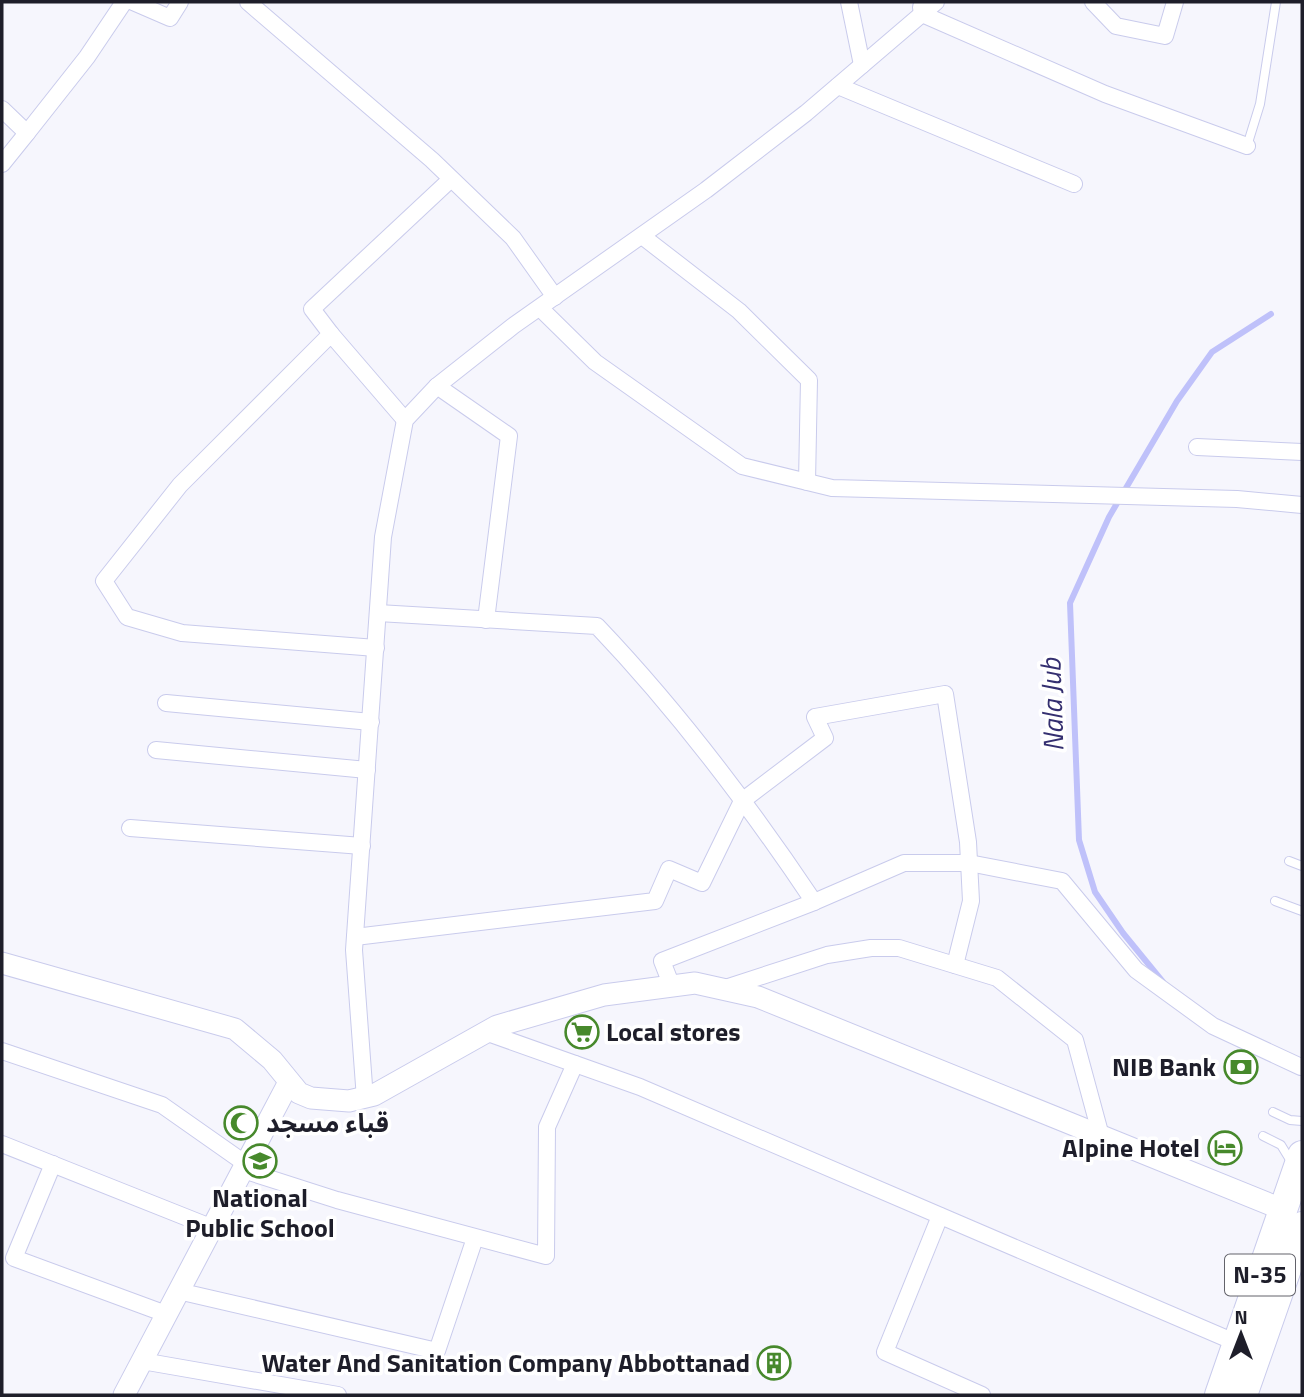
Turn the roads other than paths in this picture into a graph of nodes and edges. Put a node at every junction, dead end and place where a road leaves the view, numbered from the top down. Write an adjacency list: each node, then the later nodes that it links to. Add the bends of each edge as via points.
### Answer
1 (124, 2): 14 (street)
2 (133, 2): 3 (street, via 170,18)
3 (180, 2)
4 (248, 2): 17 (street)
5 (849, 2): 11 (street)
6 (936, 2): 10 (street)
7 (1093, 2): 8 (street, via 1116,26 1166,36)
8 (1175, 2)
9 (1276, 2): 15 (lane, via 1260,104)
10 (921, 8): 11 (street); 15 (street, via 1105,94)
11 (862, 65): 12 (street)
12 (838, 86): 18 (street); 19 (street)
13 (2, 109): 14 (street)
14 (27, 133): 16 (street)
15 (1247, 146)
16 (2, 164)
17 (450, 180): 20 (street, via 513,238); 22 (street, via 312,309)
18 (1074, 184)
19 (642, 236): 20 (street); 27 (street, via 739,311 809,380)
20 (555, 297): 21 (street)
21 (540, 308): 23 (street); 27 (street, via 595,362 742,466)
22 (331, 334): 24 (street); 31 (street, via 180,485 104,581 127,617 182,633)
23 (437, 387): 24 (street); 30 (street, via 509,436)
24 (405, 420): 29 (street, via 383,537)
25 (1197, 447): 26 (street)
26 (1302, 452)
27 (807, 482): 28 (street, via 832,488 1237,499)
28 (1302, 505)
29 (378, 613): 30 (street); 31 (street)
30 (486, 620): 36 (street, via 597,626 650,682)
31 (376, 648): 33 (street)
32 (166, 703): 33 (street)
33 (371, 722): 35 (street)
34 (156, 750): 35 (street)
35 (367, 770): 38 (street)
36 (742, 801): 40 (street, via 825,738 815,717 945,694); 43 (street); 45 (street, via 702,883 669,869 655,901)
37 (130, 828): 38 (street)
38 (362, 846): 45 (street)
39 (1289, 861): 41 (lane)
40 (969, 863): 43 (street, via 904,863); 46 (street, via 971,901); 53 (street, via 1062,881 1136,970 1213,1026)
41 (1302, 866)
42 (1275, 901): 44 (lane)
43 (814, 902): 48 (street, via 662,961)
44 (1302, 911)
45 (355, 937): 55 (street)
46 (955, 965): 49 (street, via 899,948 871,947 827,955); 58 (street, via 998,978 1075,1040)
47 (8, 970): 54 (street, via 235,1029 272,1060)
48 (671, 984): 49 (street); 50 (street, via 604,996)
49 (725, 988): 58 (street)
50 (485, 1032): 52 (street); 55 (street)
51 (2, 1051): 63 (street, via 162,1105)
52 (576, 1064): 64 (street); 67 (street, via 547,1127 546,1256)
53 (1301, 1068)
54 (288, 1084): 55 (street, via 311,1098); 63 (street)
55 (365, 1099)
56 (1272, 1112): 57 (lane)
57 (1302, 1121)
58 (1101, 1136): 65 (street)
59 (1264, 1136): 62 (lane, via 1281,1145)
60 (2, 1144): 61 (street)
61 (53, 1164): 66 (street); 69 (street, via 14,1258)
62 (1298, 1166): 65 (highway, N-35)
63 (244, 1167): 66 (street); 67 (street)
64 (940, 1216): 70 (street); 74 (street, via 885,1352)
65 (1293, 1218): 70 (highway, N-35); 76 (highway, N-35)
66 (213, 1227): 68 (street)
67 (475, 1238): 68 (street, via 437,1351)
68 (178, 1291): 69 (street)
69 (166, 1314): 71 (street)
70 (1237, 1343): 75 (highway, N-35)
71 (142, 1361): 72 (street); 73 (street)
72 (124, 1395)
73 (338, 1395)
74 (982, 1395)
75 (1219, 1395)
76 (1243, 1395)

